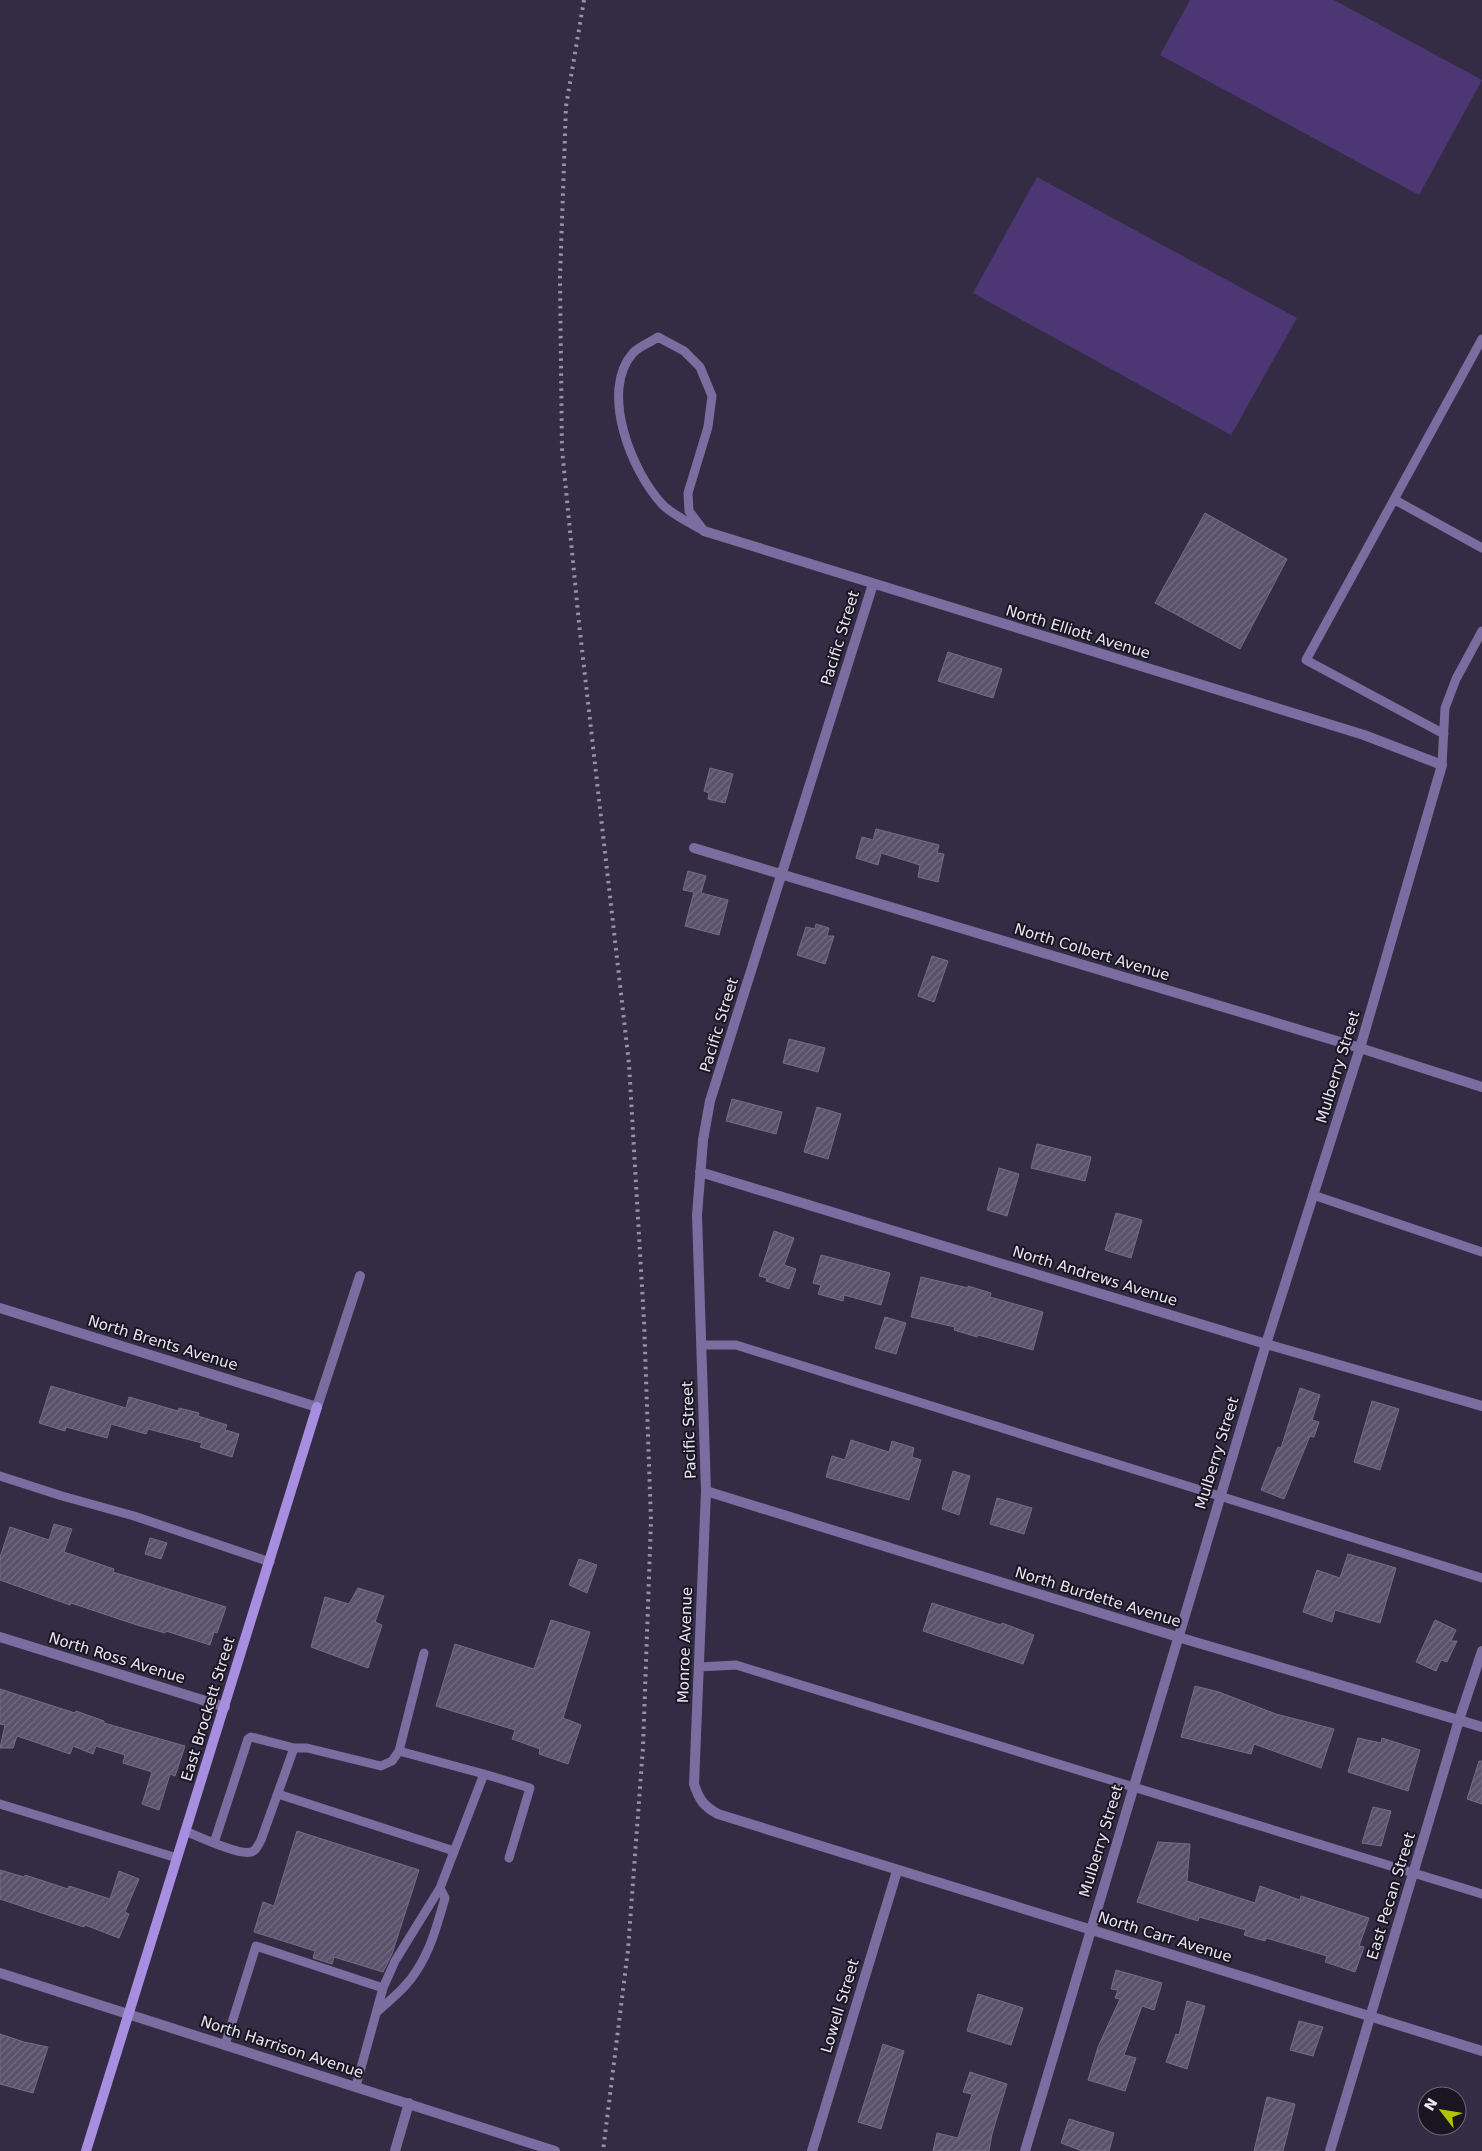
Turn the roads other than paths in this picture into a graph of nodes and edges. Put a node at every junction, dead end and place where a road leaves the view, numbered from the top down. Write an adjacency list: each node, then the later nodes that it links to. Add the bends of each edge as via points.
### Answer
1 (1481, 344): 2 (lane)
2 (1395, 500): 4 (lane); 7 (lane, via 1306,660)
3 (704, 531): 3 (lane, via 689,511 688,493 708,427 712,396 700,367 684,351 658,337 633,353 619,379 620,418 637,469 662,505); 5 (street, North Elliott Avenue)
4 (1482, 548)
5 (873, 584): 8 (street, North Elliott Avenue, via 1364,735); 10 (street, Pacific Street)
6 (1482, 631): 7 (lane, via 1456,679 1445,708)
7 (1444, 734): 8 (lane)
8 (1442, 766): 11 (street, Mulberry Street)
9 (694, 848): 10 (street, North Colbert Avenue)
10 (782, 875): 11 (street, North Colbert Avenue); 13 (street, Pacific Street, via 710,1101)
11 (1360, 1048): 12 (street, North Colbert Avenue); 14 (street, Mulberry Street)
12 (1482, 1087)
13 (700, 1172): 18 (street, North Andrews Avenue); 19 (street, Pacific Street, via 697,1215)
14 (1313, 1195): 15 (lane); 18 (street, Mulberry Street)
15 (1482, 1252)
16 (360, 1276): 21 (street, East Brockett Street)
17 (0, 1308): 21 (street, North Brents Avenue)
18 (1266, 1344): 20 (street, North Andrews Avenue); 24 (street, Mulberry Street)
19 (702, 1345): 23 (street, Pacific Street); 24 (lane, via 736,1345)
20 (1482, 1406)
21 (317, 1407): 25 (street, East Brockett Street)
22 (0, 1476): 25 (lane, via 134,1516)
23 (706, 1491): 28 (street, North Burdette Avenue); 31 (street, Monroe Avenue)
24 (1220, 1496): 26 (lane); 28 (street, Mulberry Street)
25 (270, 1562): 32 (street, East Brockett Street)
26 (1482, 1578)
27 (0, 1637): 32 (street, North Ross Avenue)
28 (1178, 1637): 33 (street, North Burdette Avenue); 38 (street, Mulberry Street)
29 (1482, 1651): 33 (street, East Pecan Street)
30 (424, 1653): 36 (lane)
31 (699, 1667): 38 (lane, via 736,1665); 40 (street, Monroe Avenue, via 694,1784)
32 (225, 1708): 42 (street, East Brockett Street)
33 (1460, 1720): 34 (street, North Burdette Avenue); 48 (street, East Pecan Street)
34 (1482, 1727)
35 (294, 1748): 36 (lane, via 307,1748 382,1766 392,1761); 39 (lane); 43 (lane, via 251,1737 248,1739)
36 (399, 1751): 37 (lane)
37 (484, 1774): 44 (lane); 46 (lane, via 530,1788)
38 (1133, 1787): 48 (lane); 51 (street, Mulberry Street)
39 (278, 1794): 43 (lane, via 254,1852); 44 (lane)
40 (699, 1800): 47 (street, North Carr Avenue, via 718,1814)
41 (0, 1804): 45 (lane)
42 (185, 1831): 43 (lane); 45 (street, East Brockett Street)
43 (214, 1843)
44 (454, 1851): 49 (lane)
45 (177, 1858): 55 (street, East Brockett Street)
46 (509, 1858)
47 (897, 1871): 51 (street, North Carr Avenue); 64 (street, Lowell Street)
48 (1414, 1873): 50 (lane); 56 (street, East Pecan Street)
49 (440, 1888): 53 (lane, via 395,1961); 54 (lane, via 445,1898 433,1938 418,1970 403,1989)
50 (1482, 1894)
51 (1090, 1930): 56 (street, North Carr Avenue); 65 (street, Mulberry Street)
52 (0, 1973): 55 (street, North Harrison Avenue)
53 (383, 1988): 54 (lane); 57 (lane, via 256,1946)
54 (377, 2012): 59 (lane)
55 (127, 2014): 57 (street, North Harrison Avenue); 61 (street, East Brockett Street)
56 (1370, 2017): 58 (street, North Carr Avenue); 66 (street, East Pecan Street)
57 (225, 2045): 59 (street, North Harrison Avenue)
58 (1482, 2051)
59 (356, 2086): 60 (street, North Harrison Avenue)
60 (409, 2103): 62 (street); 63 (street, North Harrison Avenue)
61 (86, 2151)
62 (395, 2151)
63 (555, 2151)
64 (812, 2151)
65 (1025, 2151)
66 (1330, 2151)

